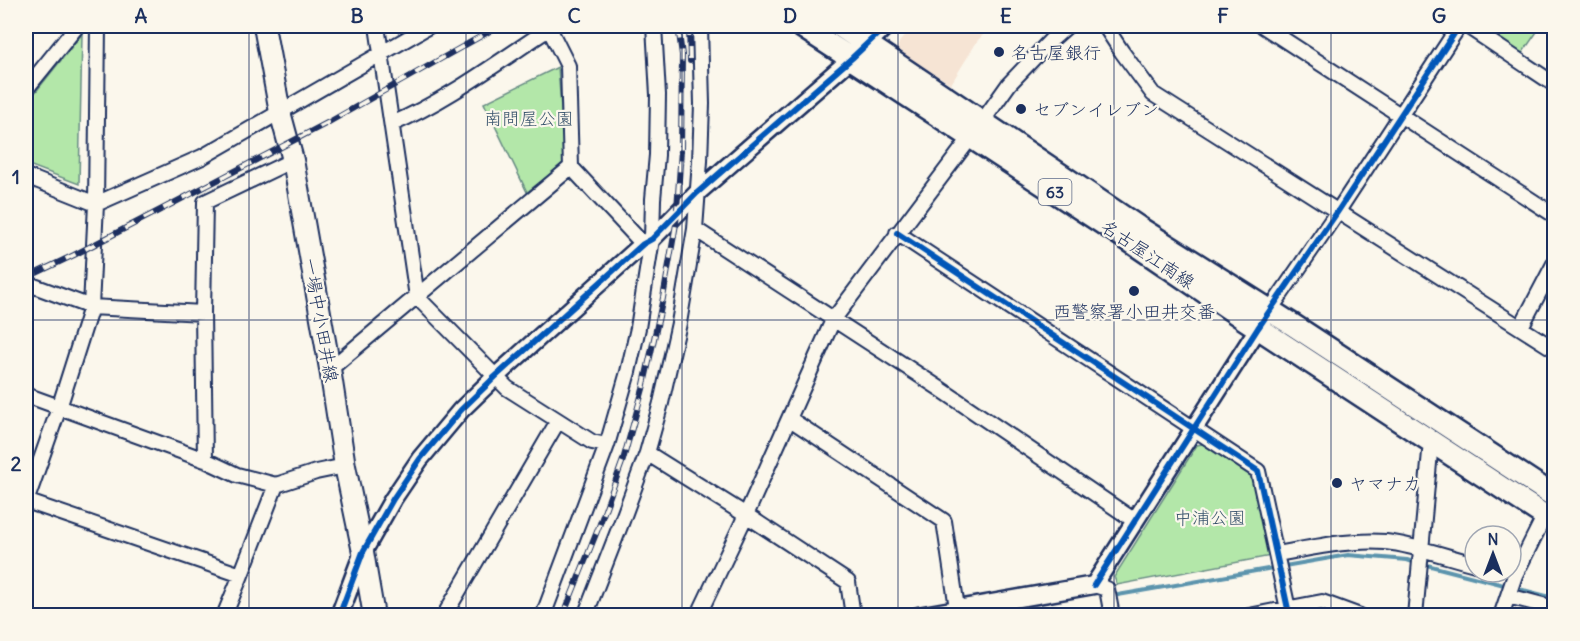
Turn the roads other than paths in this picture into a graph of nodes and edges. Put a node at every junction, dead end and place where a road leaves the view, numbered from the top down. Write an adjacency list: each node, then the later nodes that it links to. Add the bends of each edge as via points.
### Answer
1 (78, 26): 20 (street)
2 (98, 26): 29 (street)
3 (264, 26): 21 (main road, 一場中小田井線)
4 (377, 26): 18 (street)
5 (429, 26): 18 (street)
6 (549, 26): 23 (street, via 465,84); 26 (street, via 568,66)
7 (654, 26): 34 (street, via 657,155)
8 (700, 26): 28 (street, via 702,104)
9 (801, 26): 17 (main road, 名古屋江南線 / 63)
10 (840, 26): 17 (main road, 名古屋江南線 / 63)
11 (886, 26): 17 (street)
12 (1067, 26): 24 (street, via 1009,84)
13 (1106, 26): 30 (street, via 1153,94)
14 (1263, 26): 22 (street)
15 (1459, 26): 22 (street)
16 (1467, 26): 19 (street)
17 (859, 51): 24 (main road, 名古屋江南線 / 63); 28 (street)
18 (381, 55): 21 (street); 23 (street)
19 (1554, 84)
20 (26, 89)
21 (280, 112): 25 (main road, 一場中小田井線); 29 (street, via 202,157)
22 (1401, 115): 30 (street); 31 (street)
23 (392, 124): 39 (street)
24 (977, 129): 33 (street); 42 (main road, 名古屋江南線 / 63)
25 (292, 160): 41 (street, via 205,202); 46 (main road, 一場中小田井線)
26 (572, 166): 34 (street); 39 (street)
27 (26, 176): 29 (street)
28 (697, 192): 32 (street); 34 (street)
29 (96, 204): 40 (street)
30 (1338, 211): 42 (street); 44 (street)
31 (1554, 215)
32 (695, 230): 43 (street); 55 (street, via 662,403)
33 (897, 233): 43 (street); 52 (street)
34 (648, 241): 47 (street); 53 (street, via 638,328)
35 (1554, 264): 44 (street)
36 (26, 283): 37 (street)
37 (41, 289): 38 (street); 40 (street)
38 (26, 295)
39 (417, 297): 46 (street); 47 (street)
40 (91, 307): 41 (street); 49 (street)
41 (203, 313): 56 (street)
42 (1264, 319): 52 (street); 54 (main road, 名古屋江南線 / 63); 60 (main road, 名古屋江南線 / 63)
43 (833, 320): 50 (street); 62 (street)
44 (1521, 327): 45 (street)
45 (1554, 349)
46 (330, 369): 57 (main road, 一場中小田井線)
47 (495, 377): 51 (street); 64 (street, via 420,459)
48 (26, 395): 49 (street)
49 (59, 408): 56 (street); 59 (street)
50 (790, 419): 61 (street); 72 (street, via 944,521)
51 (558, 421): 53 (street, via 592,442); 78 (street)
52 (1195, 428): 62 (street); 66 (street, via 1258,471)
53 (607, 445): 79 (street)
54 (1437, 445): 60 (main road, 名古屋江南線 / 63); 63 (street, via 1430,452)
55 (647, 453): 61 (street); 80 (street)
56 (204, 460): 58 (street, via 237,475)
57 (345, 466): 58 (street); 64 (main road, 一場中小田井線)
58 (276, 485): 68 (street)
59 (26, 502): 68 (street)
60 (1552, 507): 65 (street)
61 (746, 515): 81 (street); 82 (street, via 848,582)
62 (1135, 520): 70 (street)
63 (1422, 550): 66 (street, via 1386,542 1339,543); 67 (street); 87 (street)
64 (363, 552): 76 (street); 77 (main road, 一場中小田井線)
65 (1523, 554)
66 (1277, 557): 74 (street)
67 (1463, 561)
68 (241, 575): 75 (street)
69 (1510, 584): 71 (street)
70 (1094, 585): 72 (street); 84 (street, via 1107,589)
71 (1509, 595): 73 (street); 88 (street)
72 (957, 608): 83 (street)
73 (1554, 608)
74 (1288, 612): 85 (street); 86 (street, via 1322,602)
75 (224, 615)
76 (339, 615)
77 (374, 615)
78 (444, 615)
79 (543, 615)
80 (585, 615)
81 (698, 615)
82 (853, 615)
83 (918, 615)
84 (1112, 615)
85 (1250, 615)
86 (1360, 615)
87 (1415, 615)
88 (1501, 615)

